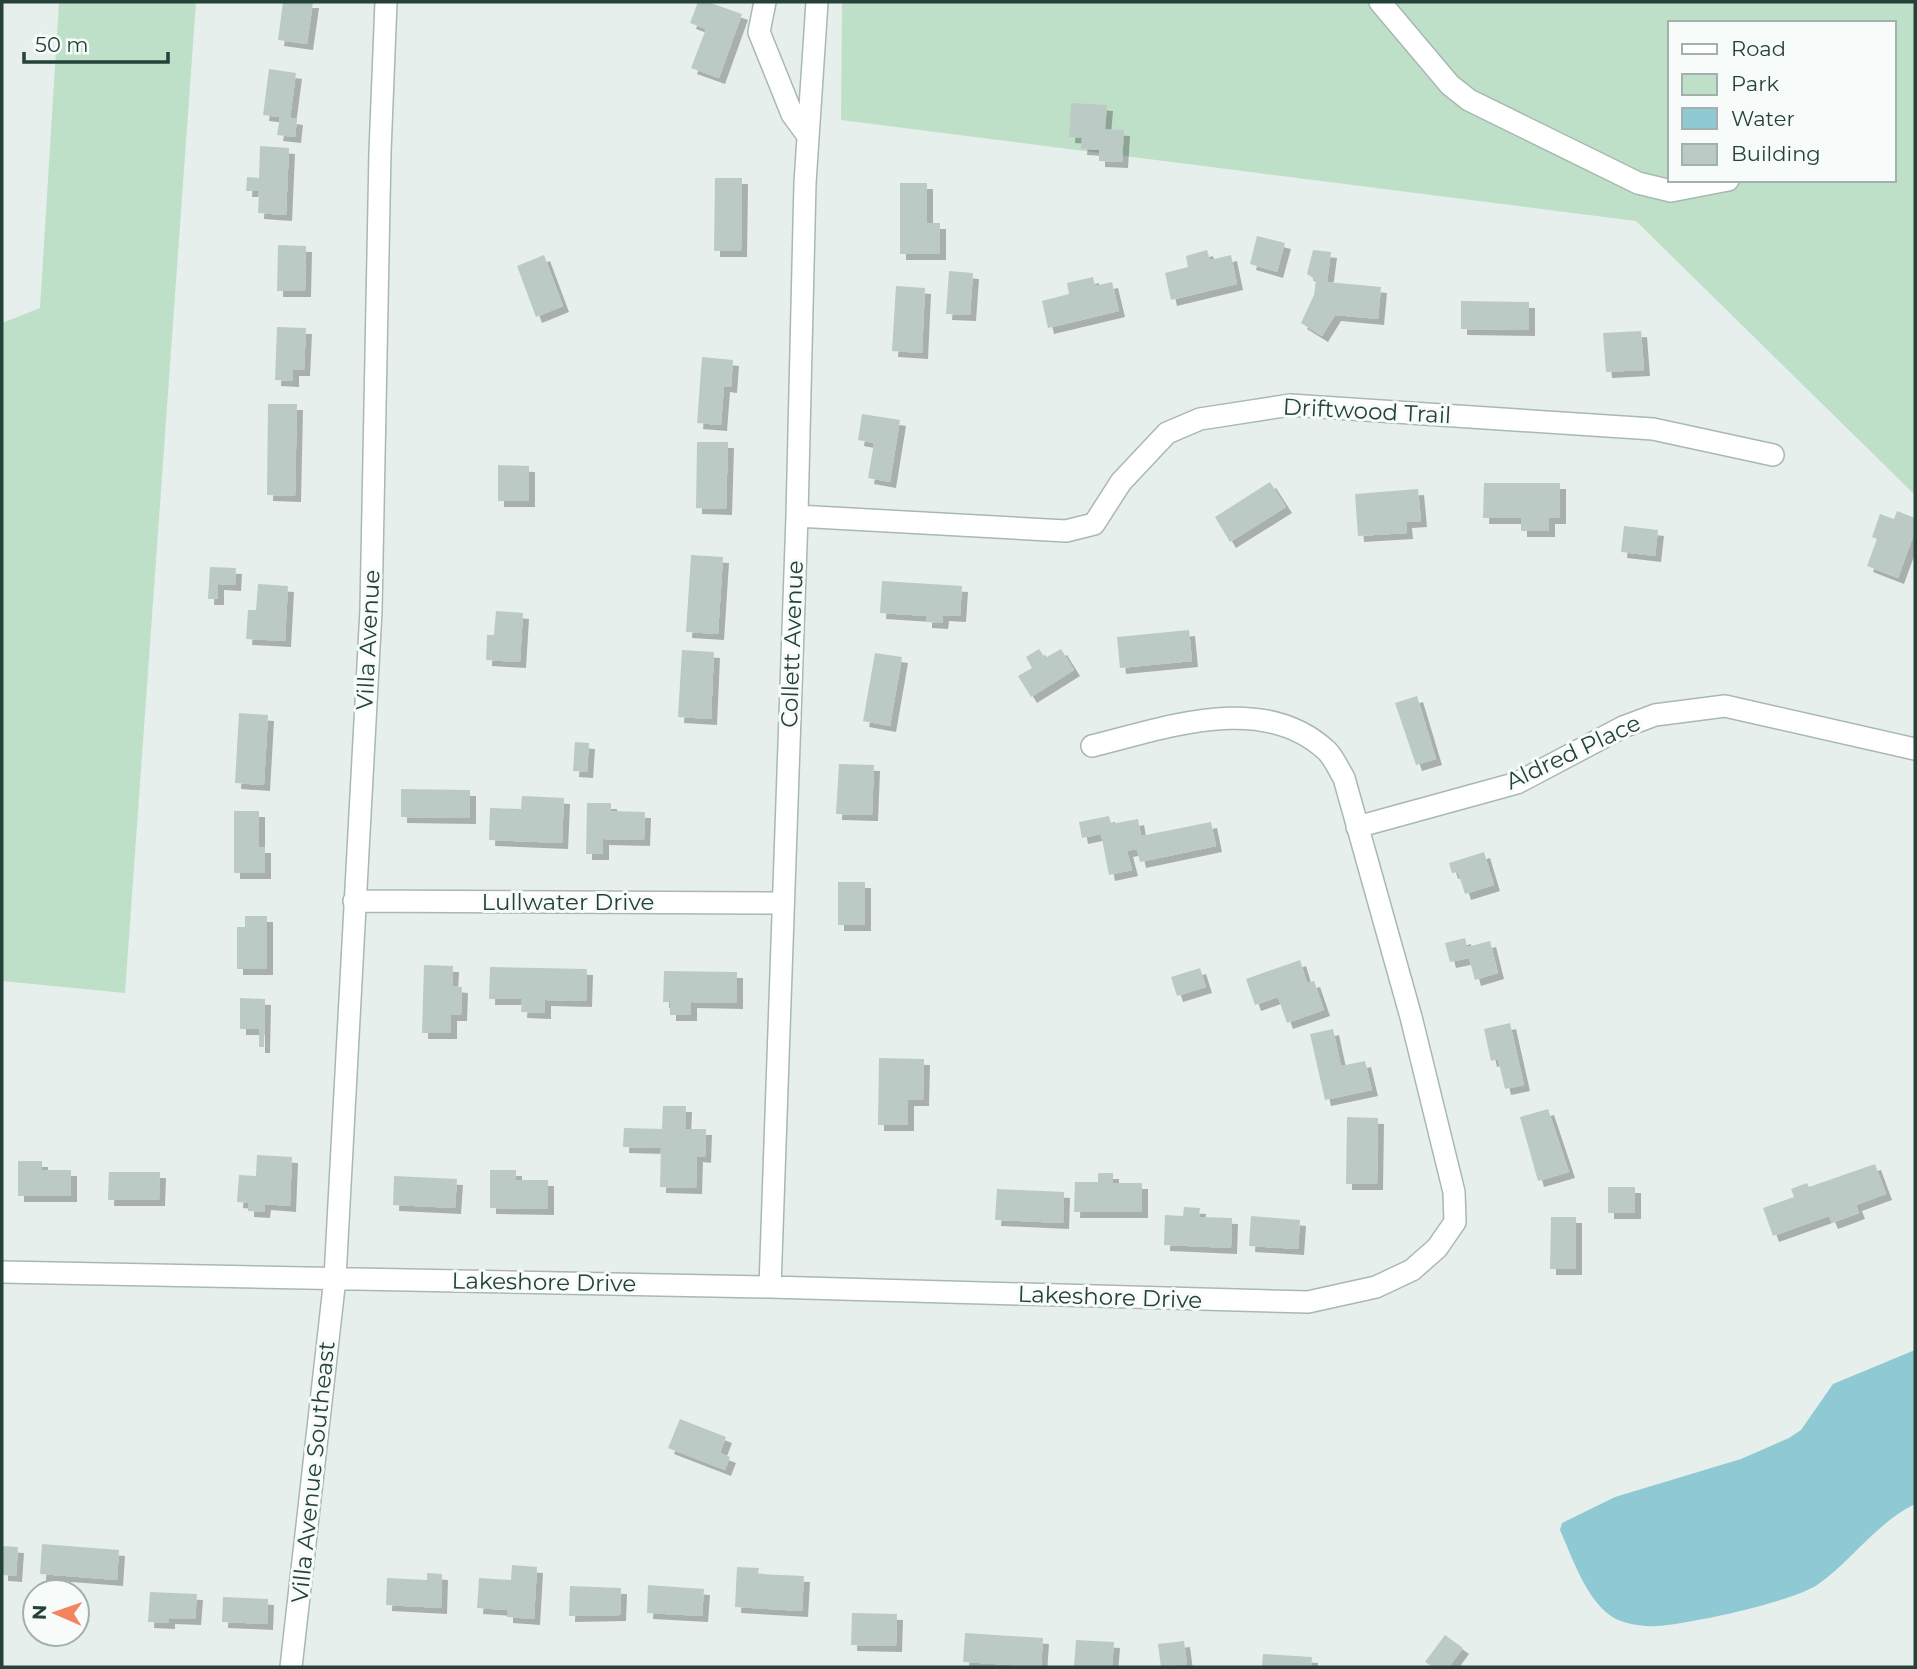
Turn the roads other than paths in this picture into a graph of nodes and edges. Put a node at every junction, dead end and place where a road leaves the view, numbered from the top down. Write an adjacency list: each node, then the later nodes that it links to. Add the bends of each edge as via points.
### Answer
1 (386, 2): 12 (street, Villa Avenue, via 371,610)
2 (765, 2): 5 (street, via 759,32 792,114)
3 (817, 2): 5 (street, Collett Avenue)
4 (1380, 2): 6 (street, via 1450,85 1469,100 1638,183 1671,191)
5 (808, 136): 8 (street, Collett Avenue)
6 (1718, 182)
7 (1773, 456): 8 (street, Driftwood Trail, via 1653,429 1290,405 1200,419 1167,433 1121,482 1094,524 1066,531)
8 (797, 516): 13 (street, Collett Avenue)
9 (1092, 746): 11 (street, Lakeshore Drive, via 1177,725 1234,718 1266,720 1303,733 1329,753 1344,778)
10 (1915, 749): 11 (street, Aldred Place, via 1725,706 1655,715 1517,783)
11 (1357, 827): 16 (street, Lakeshore Drive, via 1454,1192 1455,1222 1437,1248 1412,1270 1376,1287 1308,1303)
12 (354, 901): 13 (street, Lullwater Drive); 15 (street, Villa Avenue)
13 (782, 904): 16 (street, Collett Avenue)
14 (2, 1272): 15 (street, Lakeshore Drive)
15 (335, 1278): 16 (street, Lakeshore Drive); 17 (street, Villa Avenue Southeast)
16 (770, 1287)
17 (291, 1667)

